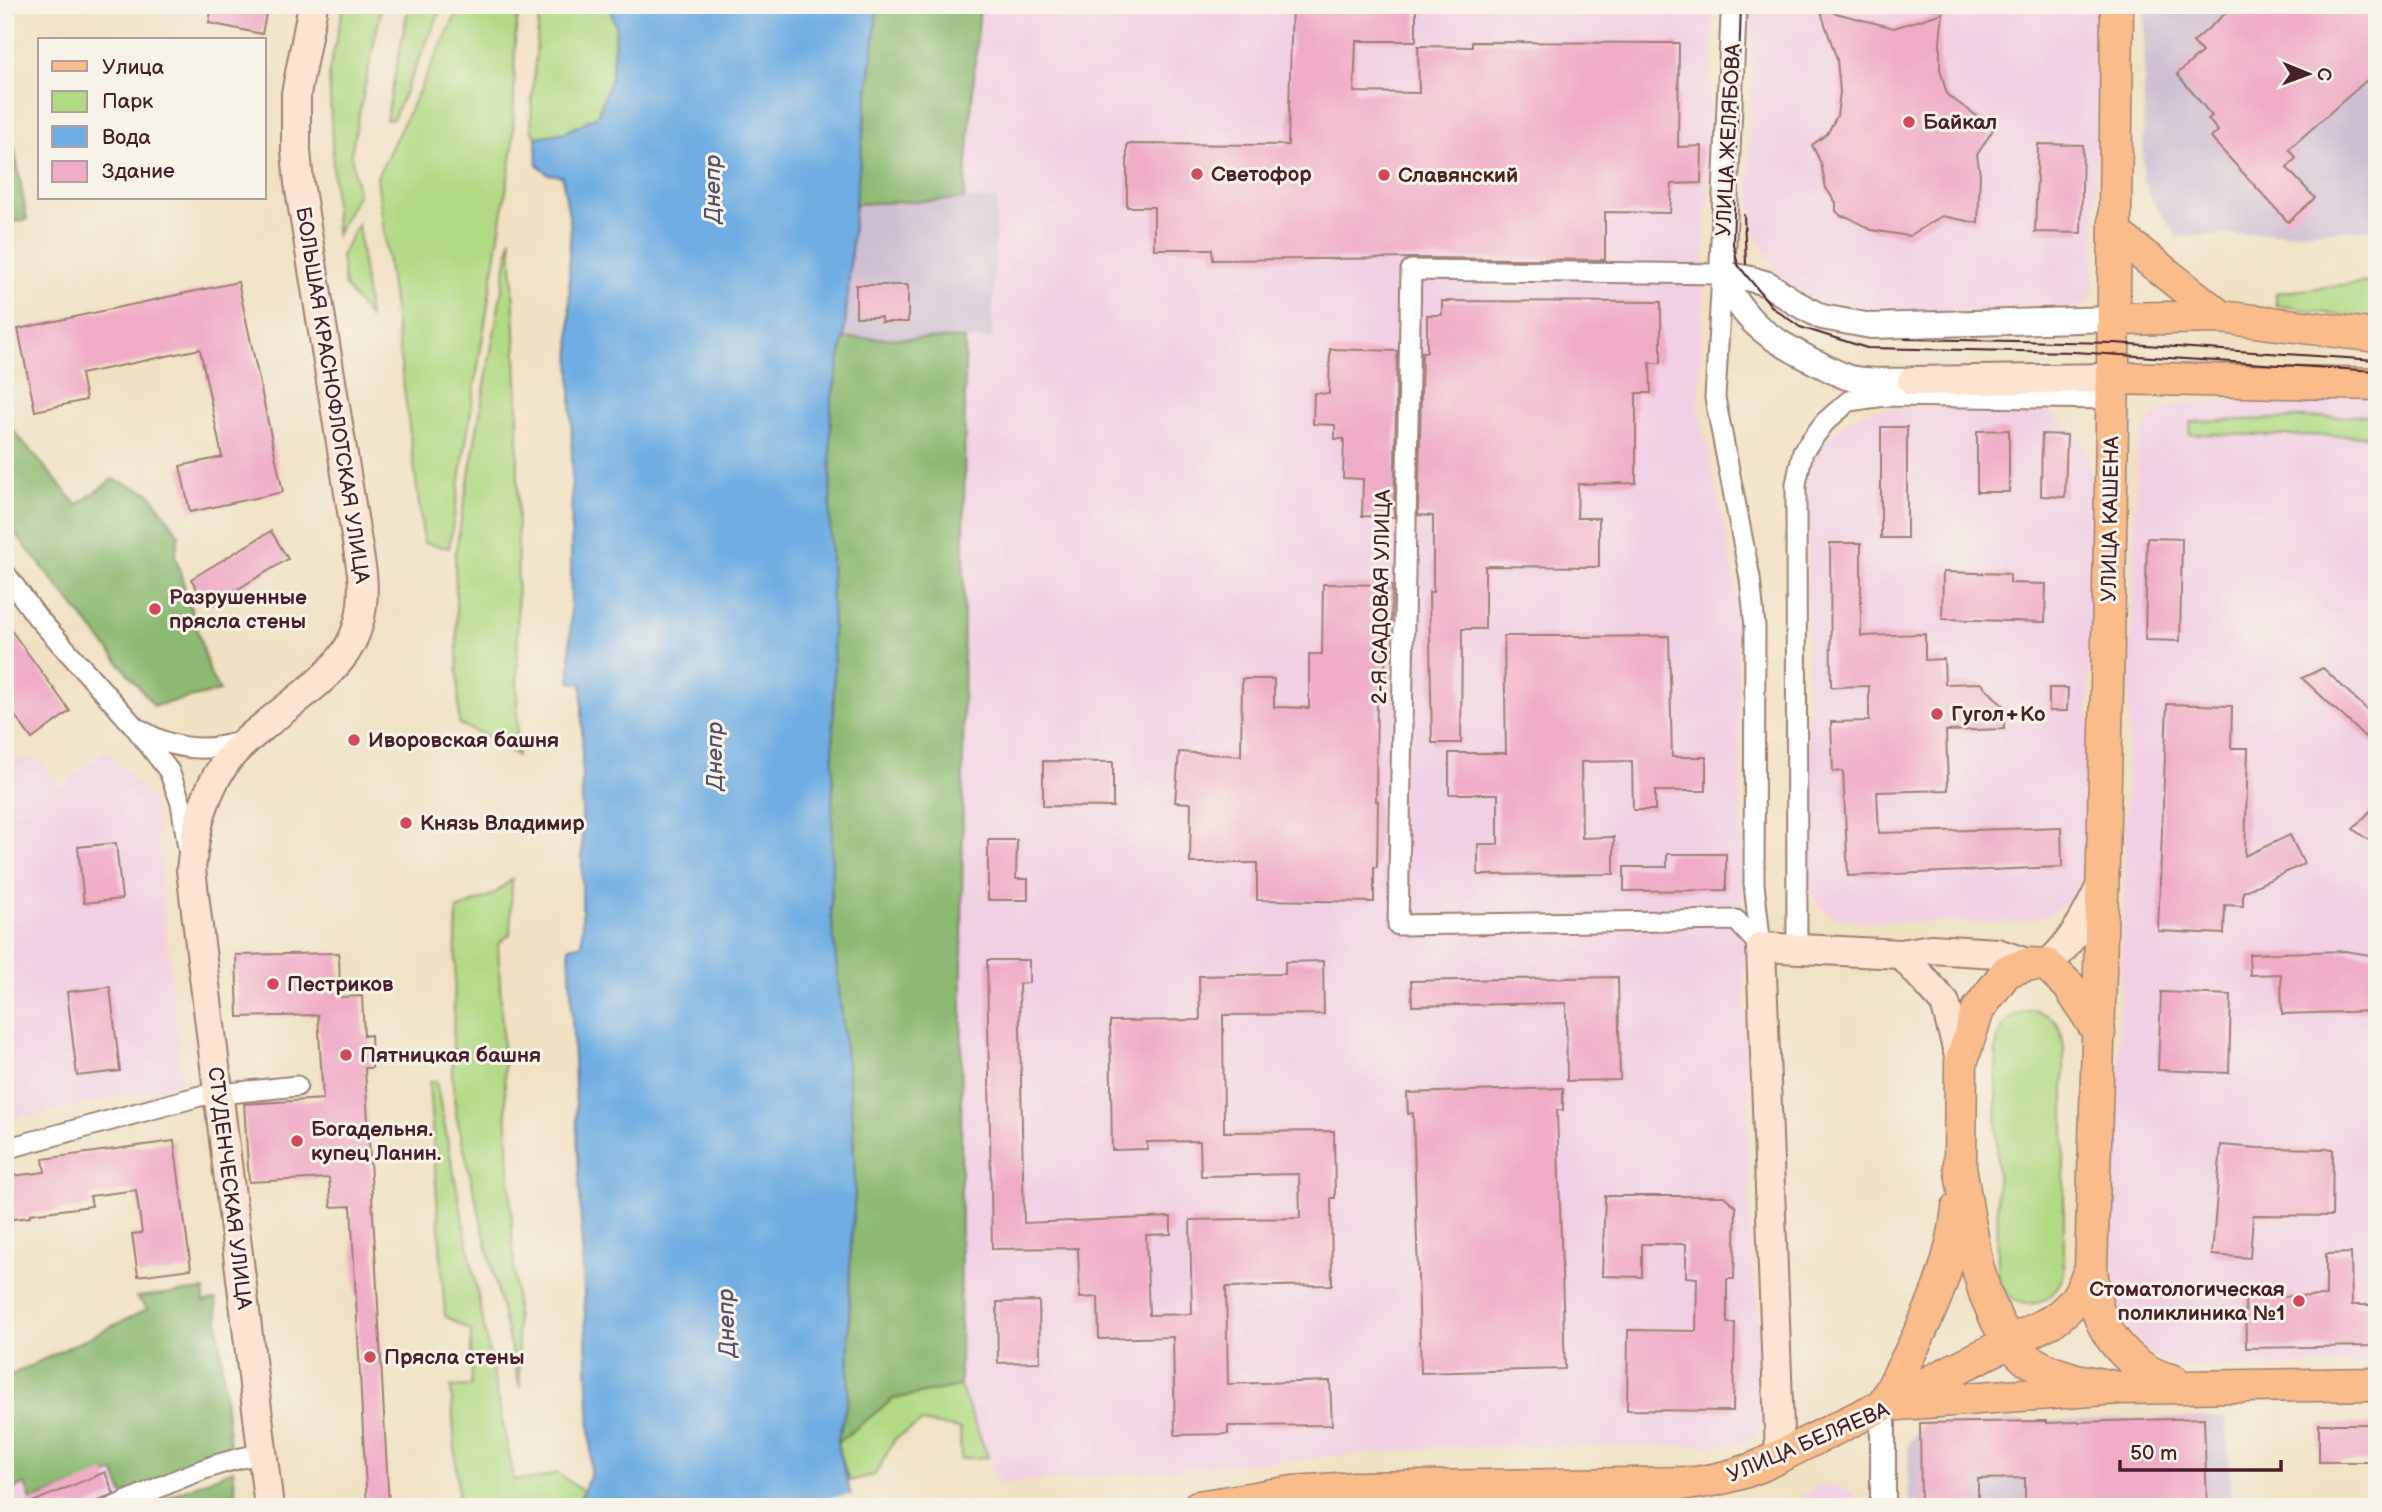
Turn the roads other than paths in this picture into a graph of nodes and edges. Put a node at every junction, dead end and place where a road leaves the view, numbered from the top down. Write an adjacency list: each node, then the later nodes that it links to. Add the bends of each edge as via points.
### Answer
1 (313, 5): 15 (main road, БОЛЬШАЯ КРАСНОФЛОТСКАЯ УЛИЦА, via 296,94 299,183 365,597 362,620 340,662)
2 (1734, 5): 5 (street, УЛИЦА ЖЕЛЯБОВА)
3 (2117, 5): 4 (main road, УЛИЦА КАШЕНА)
4 (2115, 233): 6 (main road); 7 (main road, УЛИЦА КАШЕНА)
5 (1722, 274): 7 (street, via 1768,284 1822,317 1871,326); 12 (street, via 1746,316); 18 (street, via 1715,398 1751,578 1755,884); 18 (street, 2-Я САДОВАЯ УЛИЦА, via 1411,270 1398,925 1736,920)
6 (2221, 317): 7 (main road); 8 (main road)
7 (2114, 319): 11 (main road, УЛИЦА КАШЕНА)
8 (2377, 336)
9 (1912, 381): 11 (main road); 12 (street)
10 (2377, 384): 11 (main road)
11 (2113, 388): 12 (street, via 1884,396); 17 (main road, УЛИЦА КАШЕНА)
12 (1849, 389): 19 (street, via 1803,451 1796,484)
13 (5, 573): 14 (street, СТУДЕНЧЕСКАЯ УЛИЦА, via 37,617)
14 (134, 726): 15 (street, СТУДЕНЧЕСКАЯ УЛИЦА, via 157,740 203,750); 16 (street, СТУДЕНЧЕСКАЯ УЛИЦА, via 169,771 181,803)
15 (248, 739): 16 (main road, СТУДЕНЧЕСКАЯ УЛИЦА, via 216,777 202,805)
16 (191, 870): 25 (main road, СТУДЕНЧЕСКАЯ УЛИЦА)
17 (2102, 883): 21 (main road, via 2062,951); 22 (main road, УЛИЦА КАШЕНА)
18 (1761, 947): 19 (main road); 35 (main road)
19 (1797, 949): 20 (main road)
20 (1901, 954): 21 (main road, via 1931,949 1997,953); 23 (main road, via 1945,1003)
21 (2038, 964): 22 (main road, via 2070,986); 23 (main road, via 2007,971 1978,1010)
22 (2099, 1032): 28 (main road, УЛИЦА КАШЕНА)
23 (1961, 1063): 27 (main road)
24 (296, 1087): 25 (street)
25 (218, 1092): 26 (street); 34 (main road, СТУДЕНЧЕСКАЯ УЛИЦА)
26 (5, 1149)
27 (1960, 1166): 29 (main road, via 1977,1265); 33 (main road, via 1954,1242 1945,1273)
28 (2091, 1268): 29 (main road, via 2070,1308); 31 (main road, via 2098,1312 2117,1345 2148,1372)
29 (2009, 1343): 32 (main road, via 2026,1359 2051,1372); 33 (main road)
30 (2377, 1384): 31 (main road, УЛИЦА БЕЛЯЕВА)
31 (2191, 1385): 32 (main road, УЛИЦА БЕЛЯЕВА)
32 (2119, 1388): 33 (main road, УЛИЦА БЕЛЯЕВА)
33 (1883, 1405): 35 (main road, УЛИЦА БЕЛЯЕВА); 39 (street)
34 (263, 1454): 36 (street, via 211,1467); 37 (main road, СТУДЕНЧЕСКАЯ УЛИЦА)
35 (1780, 1456): 38 (main road, УЛИЦА БЕЛЯЕВА, via 1739,1475 1695,1483 1356,1488 1293,1492)
36 (114, 1507)
37 (269, 1507)
38 (1198, 1507)
39 (1883, 1507)

